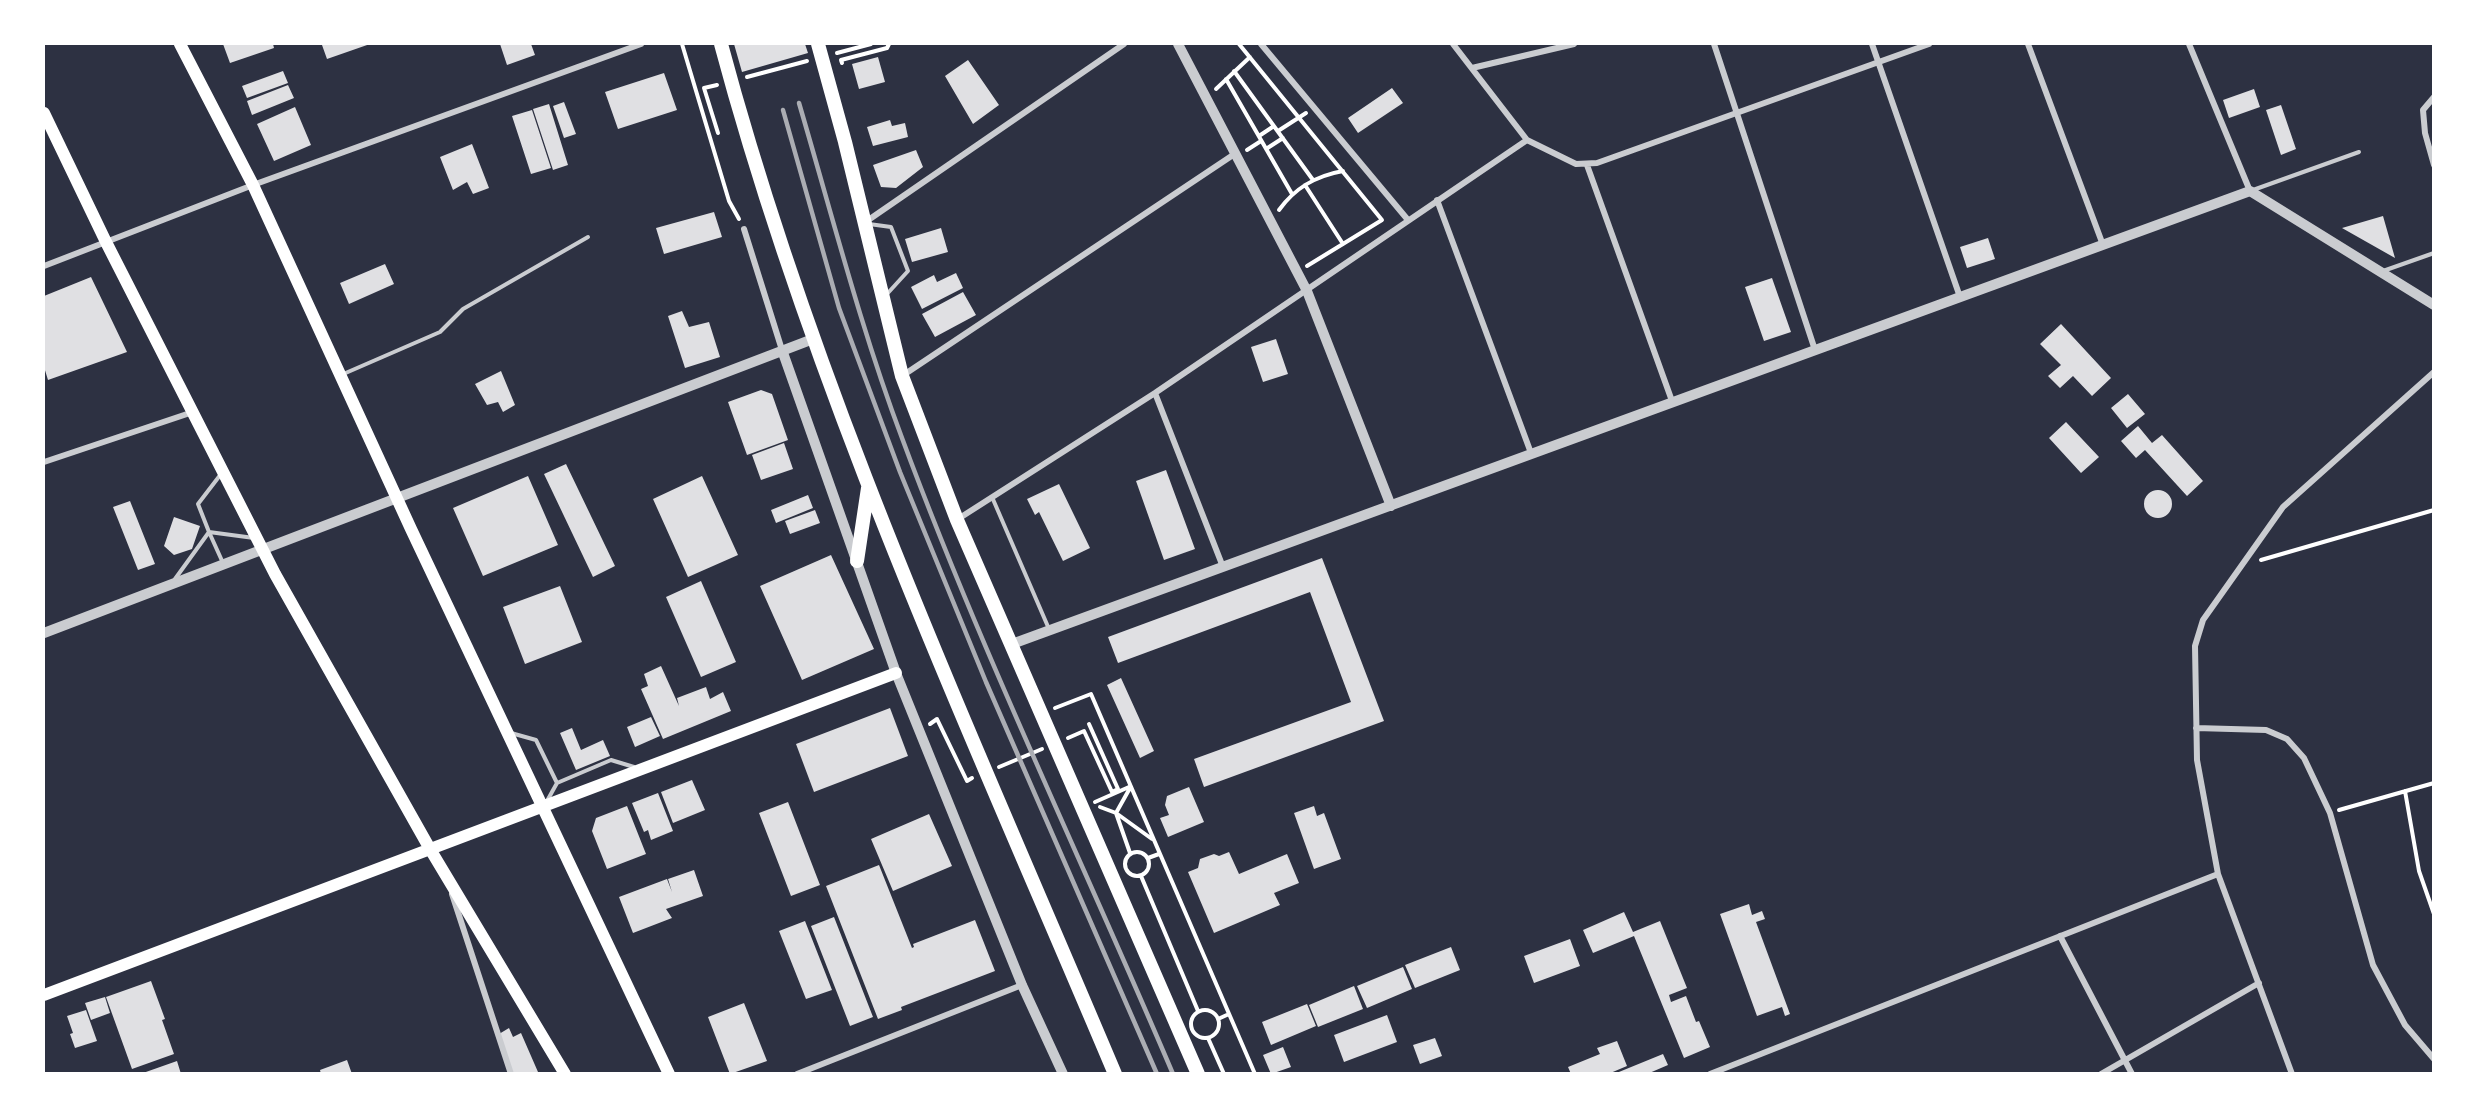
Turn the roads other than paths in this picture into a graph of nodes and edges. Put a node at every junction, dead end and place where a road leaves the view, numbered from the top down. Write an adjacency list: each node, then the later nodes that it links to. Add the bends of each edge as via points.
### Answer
1 (180, 44): 25 (main road)
2 (641, 44): 25 (street)
3 (721, 44): 41 (main road)
4 (818, 44): 29 (main road)
5 (1124, 44): 29 (street)
6 (1178, 44): 22 (street)
7 (1261, 44): 28 (street)
8 (1453, 44): 16 (street)
9 (1574, 44): 16 (street)
10 (1714, 44): 19 (street)
11 (1872, 44): 15 (street)
12 (1929, 44): 15 (street)
13 (2028, 44): 33 (street)
14 (2189, 44): 26 (street)
15 (1878, 62): 19 (street); 38 (street)
16 (1472, 68): 20 (street)
17 (2433, 97): 24 (street, via 2423,110)
18 (44, 113): 32 (main road)
19 (1736, 113): 23 (street); 43 (street)
20 (1527, 140): 23 (street, via 1567,160); 27 (street)
21 (2360, 152): 26 (lane)
22 (1236, 153): 37 (street); 46 (street)
23 (1587, 165): 48 (street)
24 (2433, 165)
25 (253, 185): 32 (street); 45 (main road)
26 (2250, 191): 33 (street); 36 (street)
27 (1437, 200): 28 (street); 50 (street)
28 (1408, 220): 37 (street)
29 (863, 223): 39 (main road); 39 (lane, via 891,227 908,271)
30 (744, 229): 42 (street)
31 (588, 237): 45 (lane, via 464,309 440,332)
32 (106, 242): 35 (street); 49 (main road)
33 (2103, 245): 38 (street)
34 (2433, 253): 36 (lane)
35 (44, 266)
36 (2380, 272): 40 (street)
37 (1307, 291): 47 (street); 56 (street)
38 (1960, 297): 43 (street)
39 (883, 299): 46 (main road)
40 (2433, 305)
41 (813, 339): 42 (street); 53 (main road)
42 (782, 350): 55 (street); 60 (street)
43 (1815, 350): 48 (street)
44 (2433, 372): 68 (street, via 2283,507 2203,621 2195,646)
45 (340, 375): 55 (main road)
46 (902, 376): 57 (main road)
47 (1155, 393): 54 (street); 62 (street)
48 (1672, 401): 50 (street)
49 (194, 412): 51 (street); 52 (main road)
50 (1531, 453): 56 (street)
51 (44, 462)
52 (223, 471): 58 (lane, via 198,504); 59 (main road)
53 (869, 486): 60 (main road); 87 (main road)
54 (992, 497): 57 (street); 64 (lane)
55 (397, 499): 59 (street); 69 (main road)
56 (1390, 506): 62 (street)
57 (957, 520): 66 (main road)
58 (209, 532): 59 (lane); 61 (lane); 63 (lane)
59 (259, 544): 61 (street); 73 (main road)
60 (857, 561): 67 (street)
61 (224, 564): 63 (street)
62 (1223, 567): 64 (street)
63 (171, 584): 65 (street)
64 (1050, 630): 66 (street)
65 (44, 633)
66 (1012, 644): 88 (main road)
67 (896, 673): 70 (main road); 78 (street)
68 (2196, 728): 74 (street, via 2197,760); 80 (street, via 2266,730 2287,739 2304,758 2330,813 2373,965 2405,1025)
69 (508, 733): 71 (lane, via 536,740); 72 (main road)
70 (643, 770): 71 (lane, via 611,760); 72 (main road)
71 (557, 783): 72 (lane)
72 (544, 807): 73 (main road); 84 (main road)
73 (430, 849): 75 (main road); 79 (main road)
74 (2218, 874): 76 (street); 77 (street)
75 (446, 876): 82 (street); 83 (main road)
76 (2060, 936): 81 (street); 89 (street)
77 (2259, 983): 81 (street); 92 (street)
78 (1022, 985): 85 (street); 86 (street)
79 (44, 995)
80 (2433, 1059)
81 (2127, 1060): 90 (street); 91 (street)
82 (511, 1074)
83 (565, 1074)
84 (669, 1074)
85 (797, 1074)
86 (1064, 1074)
87 (1115, 1074)
88 (1198, 1074)
89 (1710, 1074)
90 (2101, 1074)
91 (2132, 1074)
92 (2292, 1074)

